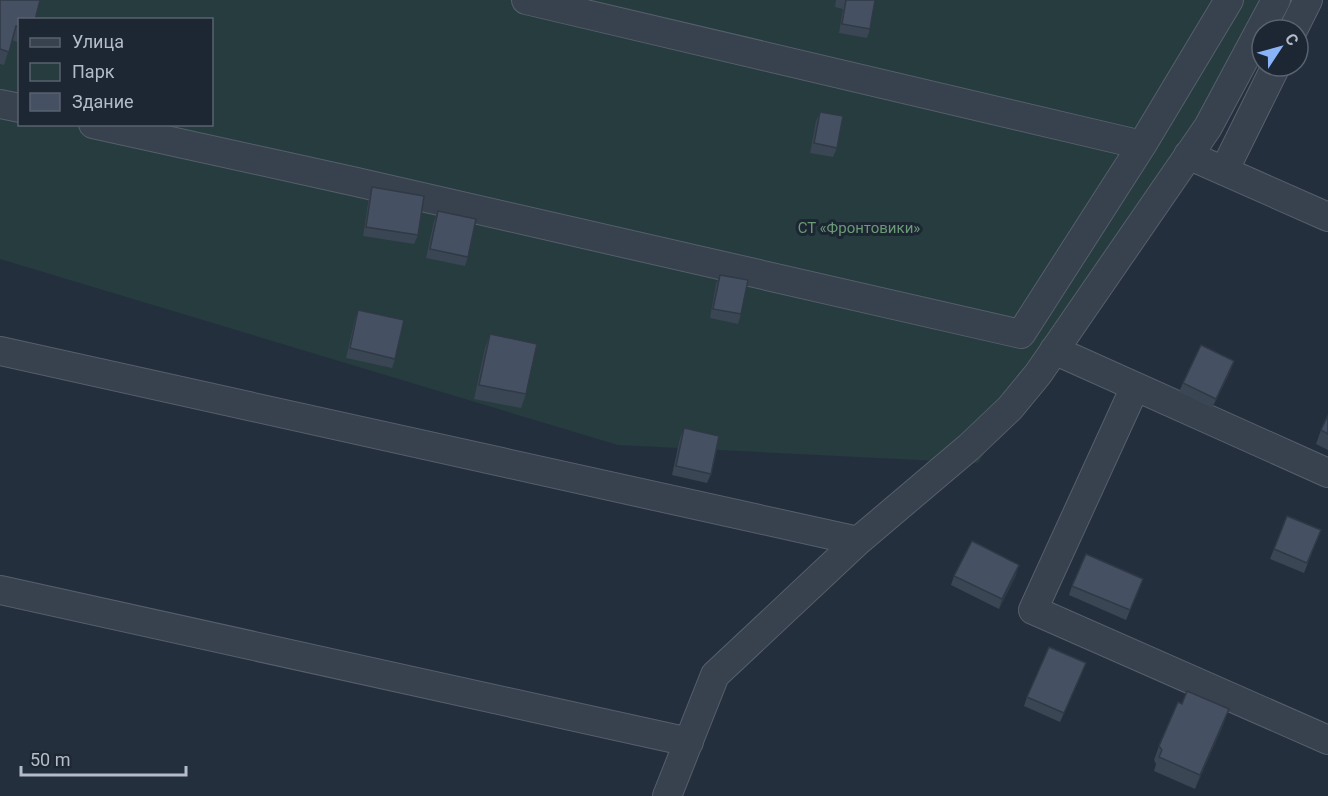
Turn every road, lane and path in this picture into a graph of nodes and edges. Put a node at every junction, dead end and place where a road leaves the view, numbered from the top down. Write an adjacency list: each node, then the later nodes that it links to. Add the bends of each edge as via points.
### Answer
1 (526, 0): 10 (street)
2 (1229, 0): 10 (street)
3 (1276, 0): 11 (street, via 1208,127)
4 (1308, 0): 5 (street)
5 (1299, 18)
6 (1270, 78): 12 (street)
7 (0, 104): 8 (street)
8 (18, 108)
9 (102, 126): 10 (street, via 1021,334)
10 (1142, 145)
11 (1188, 155): 12 (street); 14 (street)
12 (1224, 171): 13 (street)
13 (1328, 217)
14 (1054, 350): 16 (street); 18 (street, via 1002,416)
15 (0, 351): 18 (street)
16 (1135, 387): 17 (street); 20 (street, via 1033,610)
17 (1328, 473)
18 (858, 542): 21 (street, via 716,675)
19 (0, 590): 21 (street)
20 (1328, 740)
21 (689, 742): 22 (street)
22 (667, 796)

